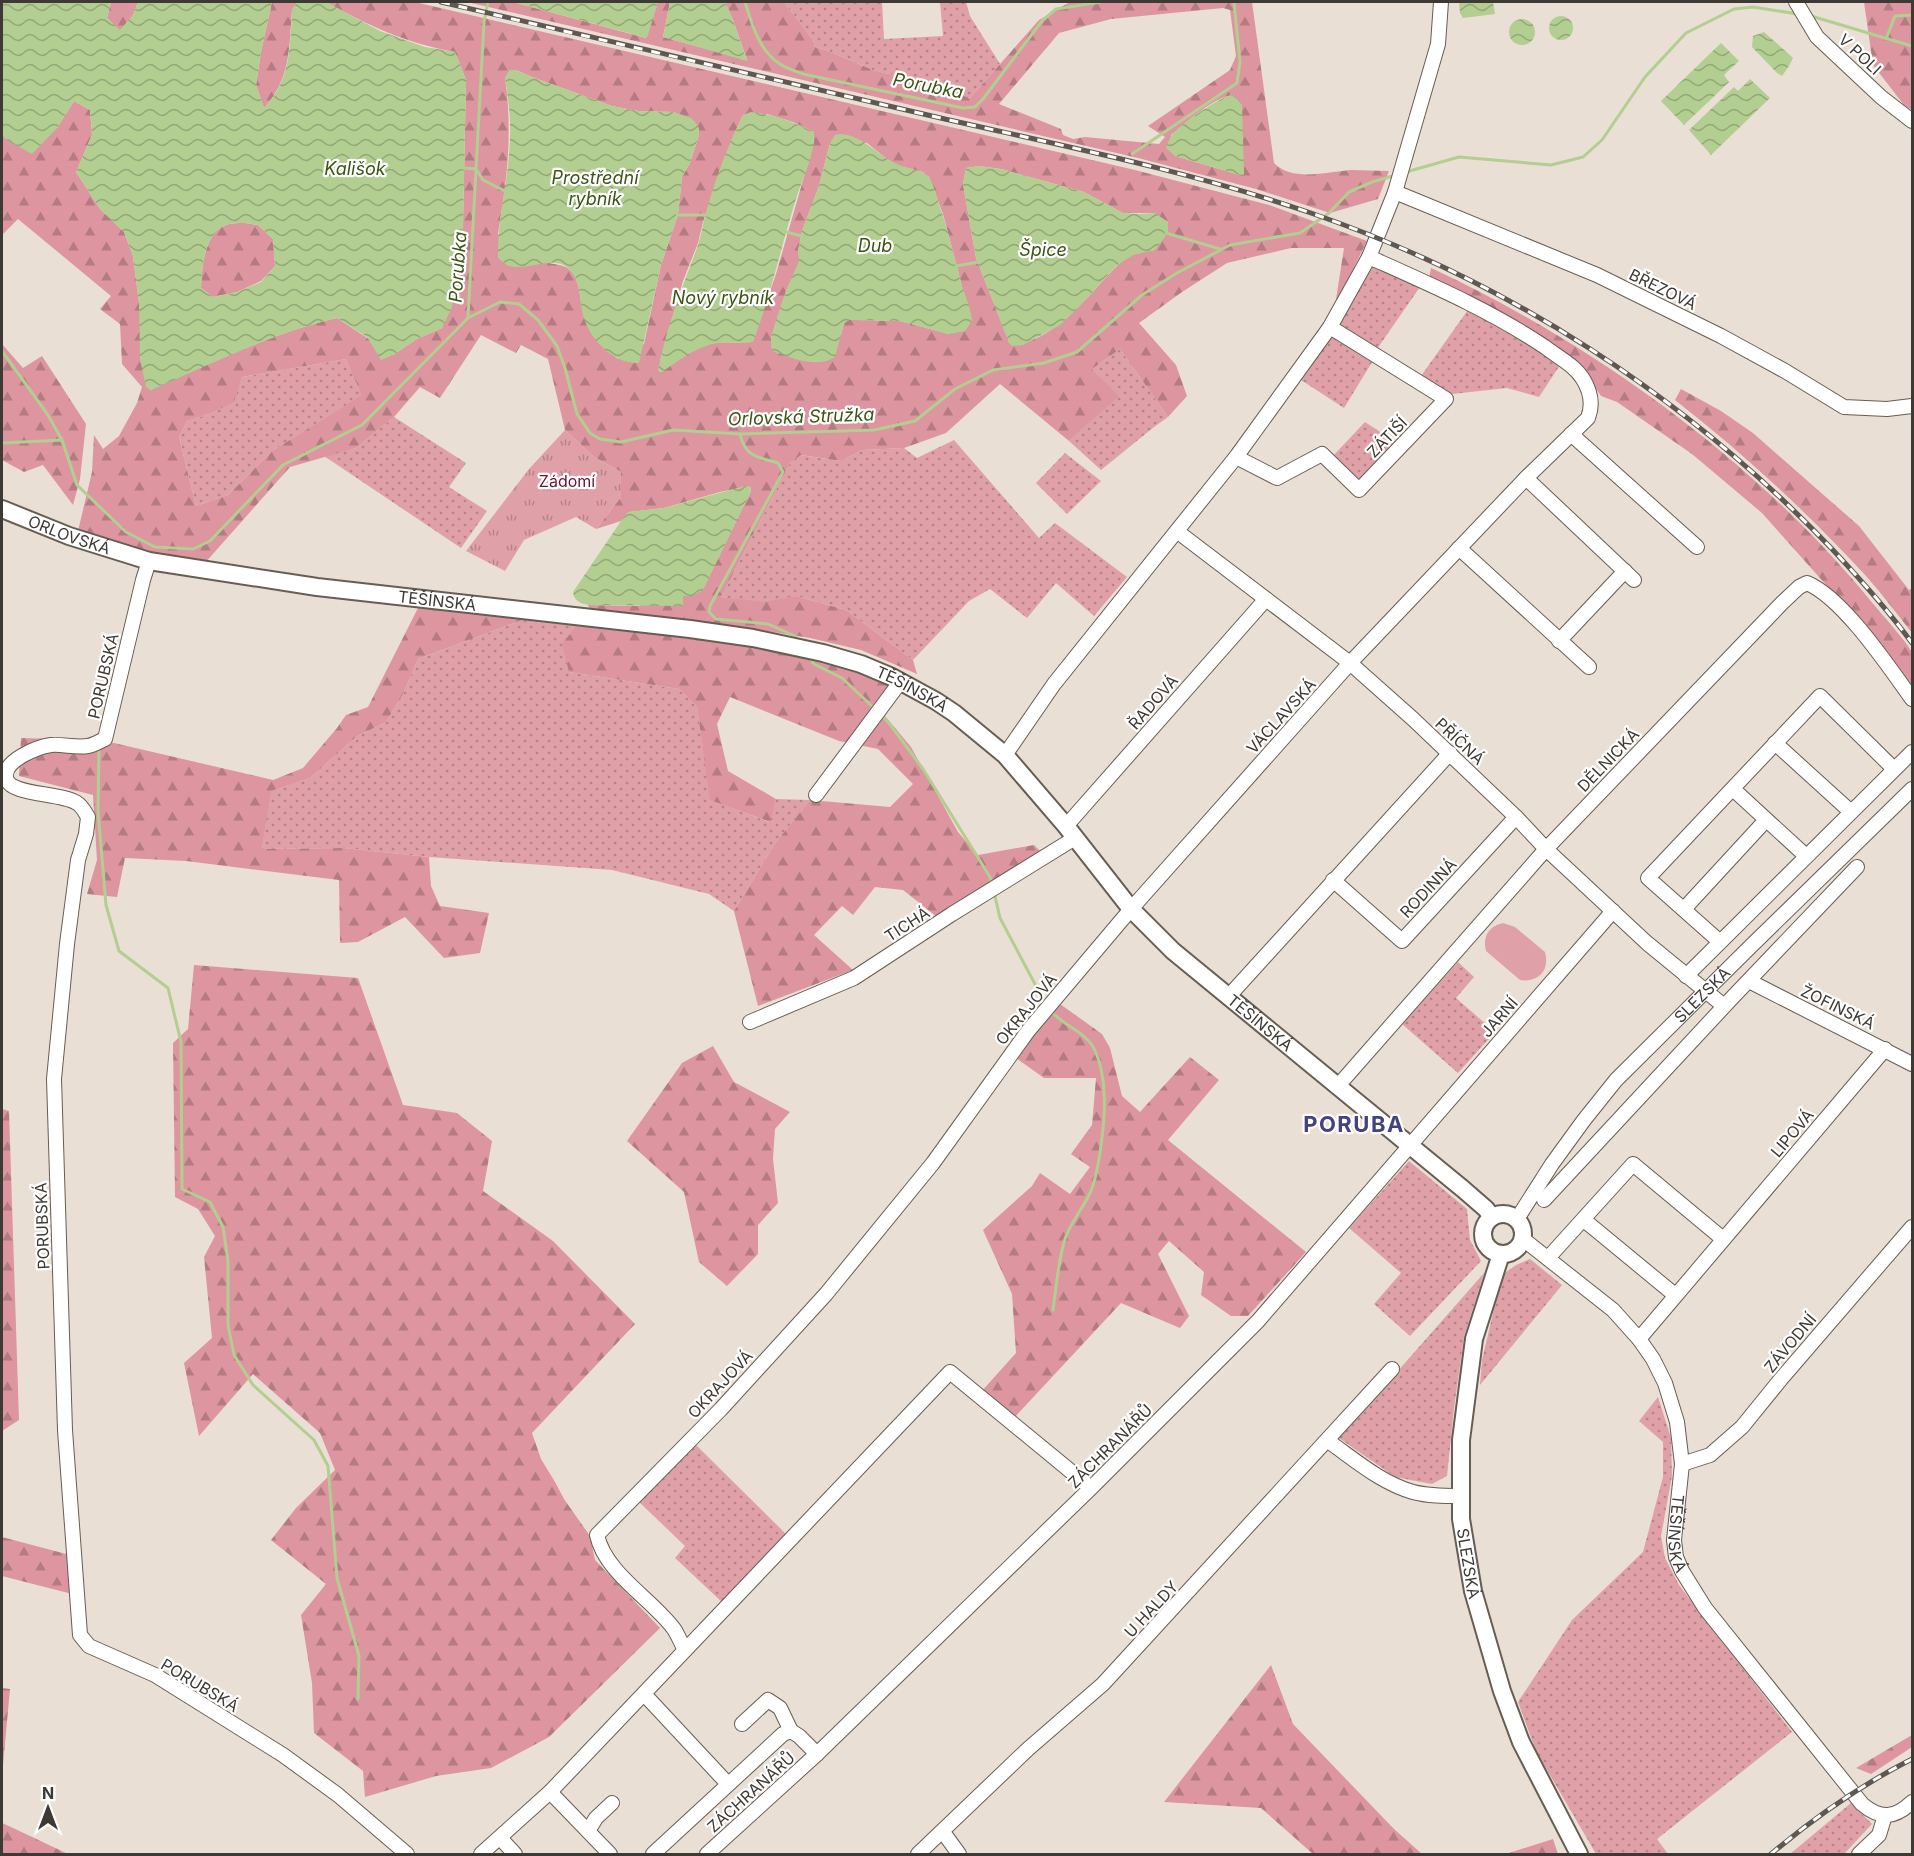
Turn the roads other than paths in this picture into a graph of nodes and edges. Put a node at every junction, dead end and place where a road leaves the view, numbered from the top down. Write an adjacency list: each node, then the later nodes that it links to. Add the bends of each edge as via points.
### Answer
1 (1441, 2): 4 (street, via 1438,44)
2 (1796, 2): 3 (street, V POLI, via 1817,37)
3 (1912, 121)
4 (1395, 192): 5 (street); 7 (street, BŘEZOVÁ, via 1597,275 1722,336 1844,407)
5 (1369, 257): 6 (street); 8 (street, VÁCLAVSKÁ, via 1501,319 1569,364 1584,380 1592,408 1588,418)
6 (1330, 327): 9 (street); 9 (street, ZÁTIŠÍ, via 1446,399 1359,490 1322,454 1277,478)
7 (1912, 406)
8 (1571, 434): 10 (street, VÁCLAVSKÁ); 14 (street)
9 (1236, 457): 12 (street)
10 (1526, 478): 13 (street, VÁCLAVSKÁ); 17 (street, via 1630,576)
11 (2, 509): 15 (main road, ORLOVSKÁ)
12 (1178, 532): 16 (street, PŘÍČNÁ); 25 (street, via 1054,684)
13 (1459, 548): 17 (street); 18 (street, VÁCLAVSKÁ)
14 (1697, 548)
15 (144, 560): 20 (main road, TĚŠÍNSKÁ, via 326,588 690,629 823,653); 81 (street, PORUBSKÁ, via 143,580 105,739 87,746 50,745 16,758 7,769 6,778 12,787 22,791 70,799 80,804 88,817 77,871 54,1079 65,1430 80,1635 89,1646 155,1675 283,1755 338,1795)
16 (1266, 599): 18 (street, PŘÍČNÁ); 33 (street, ŘADOVÁ)
17 (1559, 641): 19 (street)
18 (1350, 663): 24 (street, PŘÍČNÁ); 38 (street, VÁCLAVSKÁ)
19 (1589, 667)
20 (901, 681): 25 (main road, TĚŠÍNSKÁ, via 954,713); 29 (street)
21 (1912, 699): 34 (street, DĚLNICKÁ, via 1857,626 1817,587 1807,583 1782,603)
22 (1775, 743): 26 (street, via 1820,696); 27 (street); 30 (street)
23 (1912, 752): 26 (street, SLEZSKÁ)
24 (1450, 753): 31 (street, PŘÍČNÁ); 37 (street)
25 (1005, 755): 33 (main road, TĚŠÍNSKÁ)
26 (1894, 769): 30 (street, SLEZSKÁ)
27 (1733, 789): 32 (street); 39 (street, via 1648,878)
28 (1912, 789): 44 (street, SLEZSKÁ)
29 (816, 795)
30 (1851, 812): 35 (street, SLEZSKÁ)
31 (1516, 817): 34 (street, PŘÍČNÁ); 37 (street, RODINNÁ, via 1402,941)
32 (1766, 820): 35 (street); 39 (street)
33 (1070, 832): 38 (main road, TĚŠÍNSKÁ); 47 (street, TICHÁ, via 854,978)
34 (1546, 849): 40 (street, PŘÍČNÁ); 50 (street, DĚLNICKÁ)
35 (1806, 856): 41 (street, SLEZSKÁ)
36 (1857, 867): 43 (street, SLEZSKÁ)
37 (1333, 880): 45 (street)
38 (1131, 909): 45 (main road, TĚŠÍNSKÁ); 68 (street, OKRAJOVÁ, via 1028,1031 933,1163 826,1294 721,1409 597,1535 610,1562 673,1629)
39 (1684, 909): 41 (street)
40 (1613, 911): 42 (street, PŘÍČNÁ); 51 (street, JARNÍ)
41 (1719, 941): 42 (street, SLEZSKÁ)
42 (1686, 976): 44 (street, PŘÍČNÁ)
43 (1749, 981): 46 (street, SLEZSKÁ); 48 (street, ŽOFINSKÁ)
44 (1707, 990): 46 (street, PŘÍČNÁ); 54 (street, SLEZSKÁ, via 1616,1080 1552,1164)
45 (1228, 997): 50 (main road, TĚŠÍNSKÁ)
46 (1724, 1006): 52 (street, SLEZSKÁ)
47 (750, 1022)
48 (1885, 1049): 49 (street, ŽOFINSKÁ); 58 (street, LIPOVÁ)
49 (1912, 1064)
50 (1337, 1087): 51 (main road, TĚŠÍNSKÁ)
51 (1409, 1145): 53 (main road, TĚŠÍNSKÁ); 72 (street, ZÁCHRANÁŘŮ, via 1258,1320)
52 (1544, 1200)
53 (1492, 1217): 54 (main road, via 1505,1214); 59 (main road, via 1484,1226 1483,1239 1489,1249)
54 (1517, 1219): 57 (main road, via 1523,1228)
55 (1584, 1220): 58 (street, via 1633,1164); 60 (street); 61 (street)
56 (1912, 1227): 65 (street, ZÁVODNÍ, via 1742,1427 1710,1455)
57 (1523, 1239): 59 (main road, via 1512,1252); 60 (street, TĚŠÍNSKÁ)
58 (1723, 1239): 61 (street, LIPOVÁ)
59 (1501, 1254): 67 (main road, SLEZSKÁ, via 1474,1339 1462,1430)
60 (1548, 1258): 62 (street, TĚŠÍNSKÁ, via 1612,1310)
61 (1675, 1295): 62 (street, LIPOVÁ)
62 (1639, 1339): 65 (street, TĚŠÍNSKÁ, via 1665,1383 1677,1422)
63 (1392, 1369): 64 (street, U HALDY)
64 (1328, 1441): 67 (street, via 1373,1473 1412,1492); 79 (street, U HALDY, via 1103,1684 1028,1749)
65 (1682, 1464): 77 (street, TĚŠÍNSKÁ, via 1674,1540 1682,1571 1705,1608 1852,1793 1870,1811)
66 (1085, 1484): 68 (street, ZÁCHRANÁŘŮ, via 950,1372)
67 (1460, 1496): 89 (main road, SLEZSKÁ, via 1473,1592 1502,1691 1526,1751)
68 (685, 1650): 69 (street)
69 (644, 1694): 73 (street, ZÁCHRANÁŘŮ); 74 (street)
70 (742, 1724): 71 (street, ZÁCHRANÁŘŮ, via 768,1700 780,1708)
71 (791, 1731): 72 (street, ZÁCHRANÁŘŮ); 73 (street, ZÁCHRANÁŘŮ)
72 (817, 1754): 86 (street, ZÁCHRANÁŘŮ)
73 (728, 1784): 85 (street, ZÁCHRANÁŘŮ)
74 (550, 1792): 78 (street); 80 (street)
75 (1912, 1802): 77 (street, via 1896,1814)
76 (612, 1803): 78 (street)
77 (1885, 1815): 90 (street, via 1879,1835)
78 (588, 1831): 84 (street)
79 (944, 1832): 87 (street, U HALDY); 88 (street)
80 (500, 1838): 82 (street); 83 (street)
81 (407, 1854)
82 (481, 1854)
83 (515, 1854)
84 (610, 1854)
85 (653, 1854)
86 (707, 1854)
87 (918, 1854)
88 (959, 1854)
89 (1580, 1854)
90 (1859, 1854)

